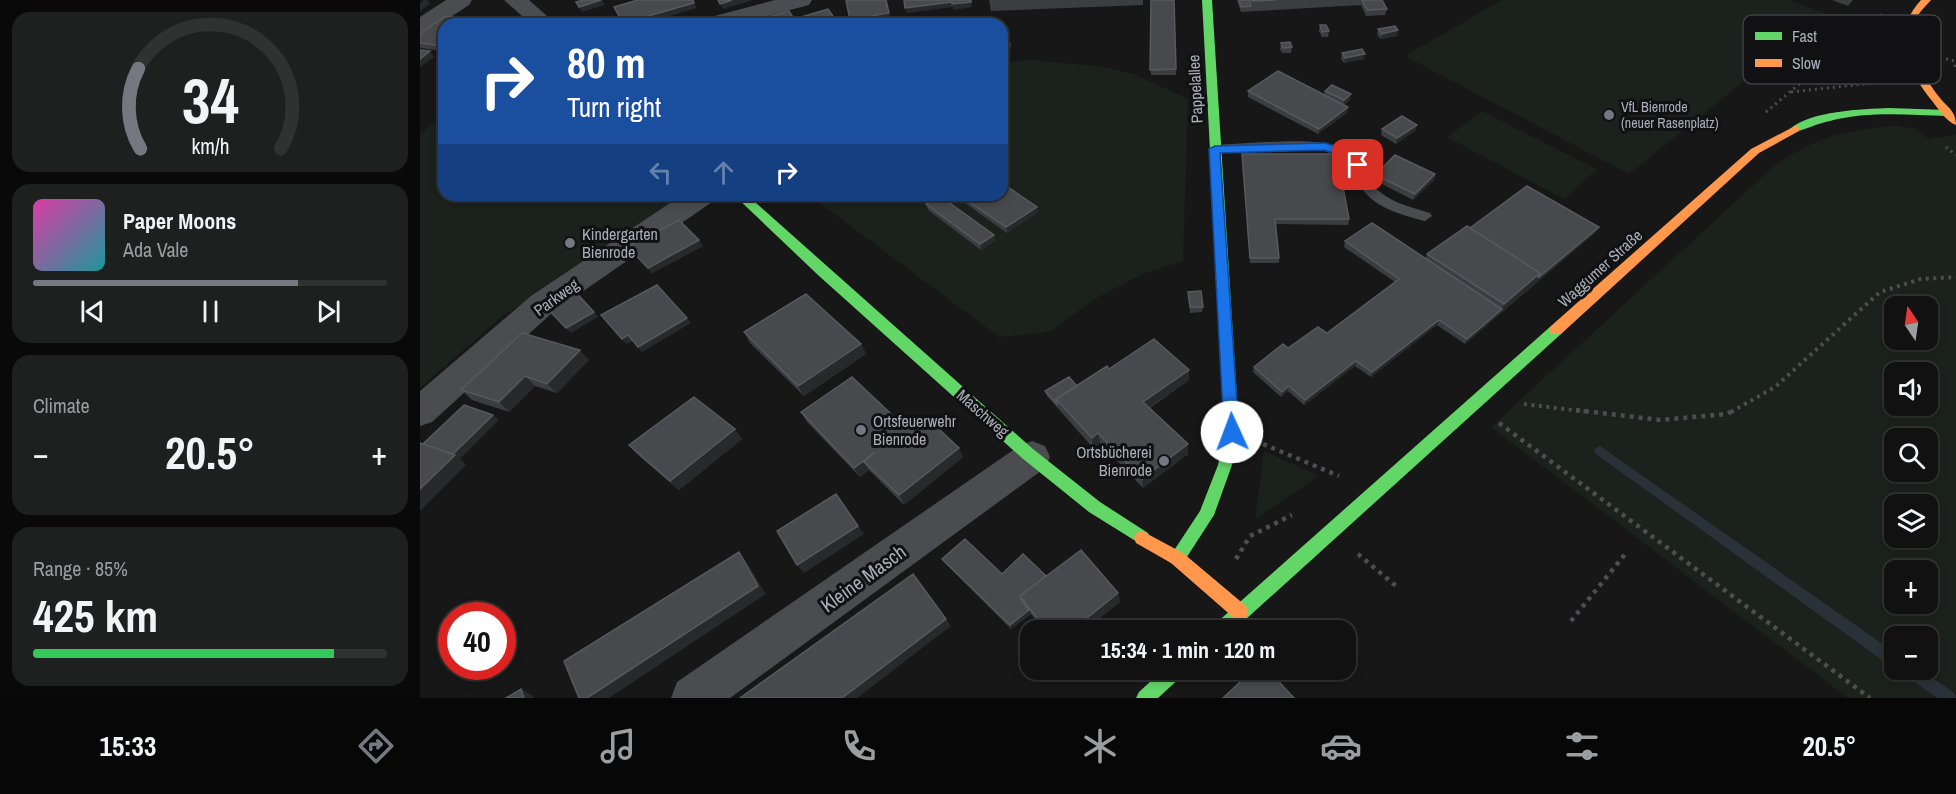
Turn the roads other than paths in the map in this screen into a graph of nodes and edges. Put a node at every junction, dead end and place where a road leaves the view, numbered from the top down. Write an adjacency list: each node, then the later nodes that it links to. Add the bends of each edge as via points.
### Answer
1 (460, 0): 9 (street)
2 (516, 0): 7 (street)
3 (801, 0): 8 (street)
4 (1207, 0): 12 (street, Pappelallee)
5 (1926, 0): 6 (street, Waggumer Straße)
6 (1915, 15)
7 (538, 18)
8 (734, 18)
9 (420, 27)
10 (1926, 84): 11 (street, Waggumer Straße)
11 (1952, 118): 19 (street, Waggumer Straße, via 1910,111 1846,114 1799,126 1755,151)
12 (1215, 149): 15 (lane, via 1333,148 1352,158 1374,194 1394,207); 18 (street, Pappelallee, via 1232,432 1226,465 1206,515)
13 (693, 201): 16 (street, Parkweg, via 542,304)
14 (746, 201): 17 (street, Maschweg)
15 (1425, 216)
16 (420, 412)
17 (1032, 457): 18 (street, Maschweg, via 1104,516); 22 (street, Kleine Masch)
18 (1177, 558): 19 (street, Maschweg)
19 (1240, 612): 20 (street, Waggumer Straße)
20 (1232, 620)
21 (1165, 680): 23 (street)
22 (693, 698)
23 (1145, 698)

